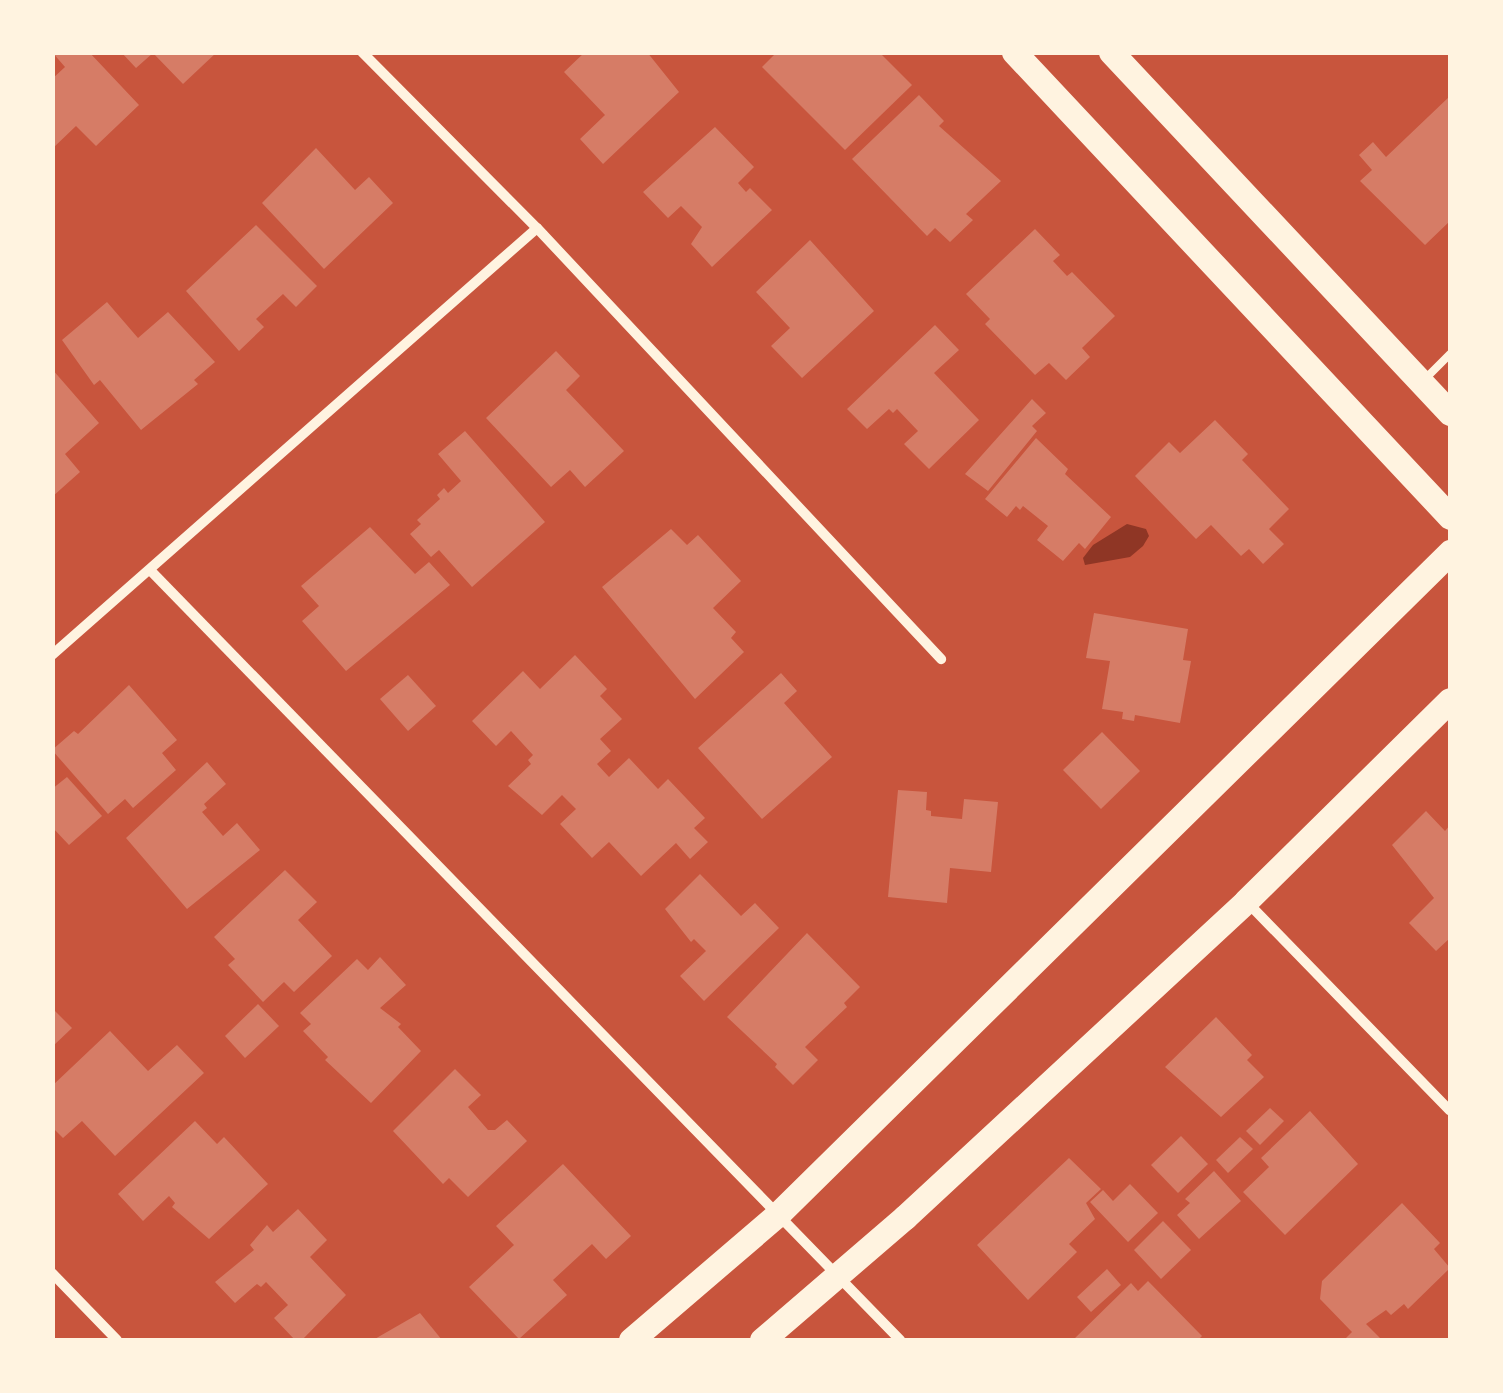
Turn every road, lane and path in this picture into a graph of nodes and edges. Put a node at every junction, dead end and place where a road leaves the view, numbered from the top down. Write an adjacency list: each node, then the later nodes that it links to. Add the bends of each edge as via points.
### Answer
1 (362, 52): 4 (street)
2 (1014, 52): 8 (main road)
3 (1111, 52): 6 (main road)
4 (537, 228): 10 (street); 12 (street)
5 (1450, 354): 6 (lane)
6 (1422, 382): 7 (main road)
7 (1450, 413)
8 (1450, 517)
9 (1450, 552): 16 (main road)
10 (150, 570): 11 (street); 16 (street)
11 (52, 655)
12 (941, 659)
13 (1450, 700): 14 (main road)
14 (1246, 901): 15 (street); 18 (main road)
15 (1450, 1111)
16 (777, 1215): 18 (street); 20 (main road)
17 (52, 1273): 19 (street)
18 (836, 1276): 21 (main road); 22 (street)
19 (118, 1340)
20 (631, 1340)
21 (762, 1340)
22 (900, 1340)

